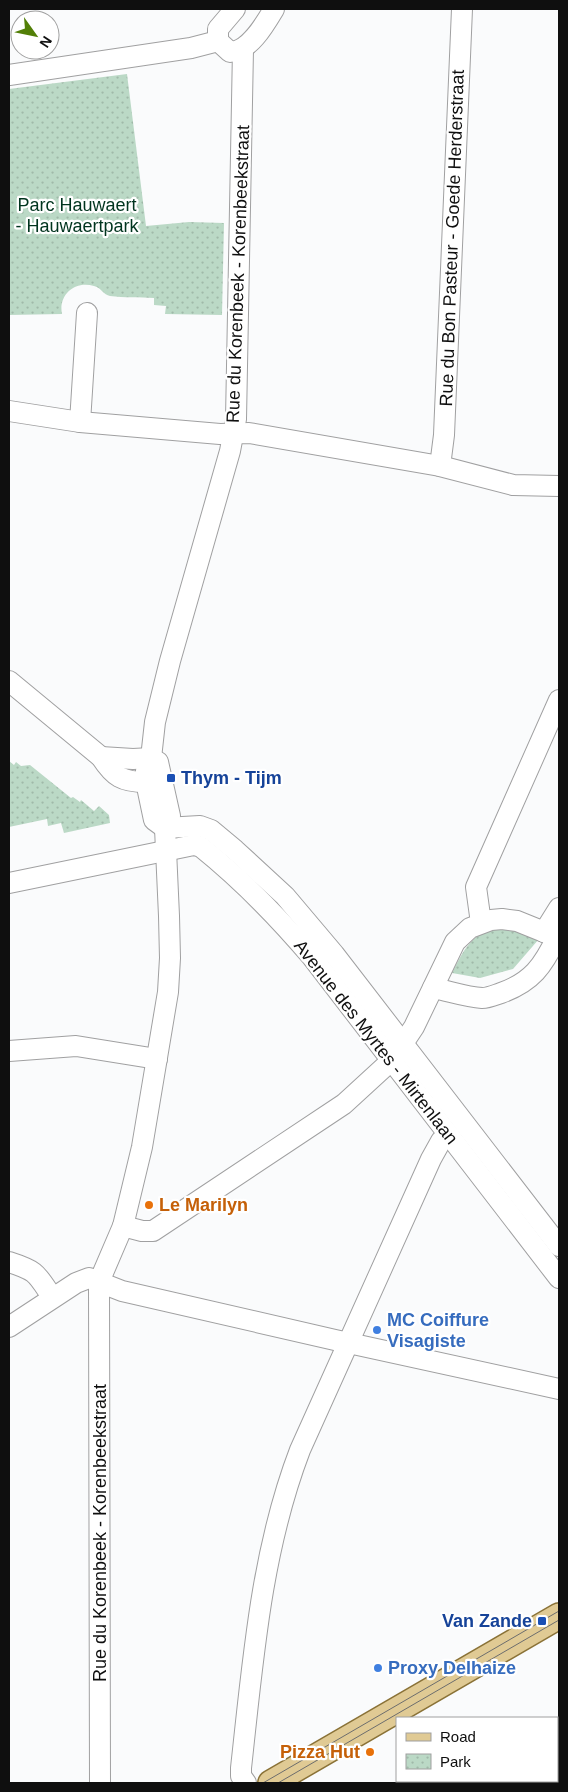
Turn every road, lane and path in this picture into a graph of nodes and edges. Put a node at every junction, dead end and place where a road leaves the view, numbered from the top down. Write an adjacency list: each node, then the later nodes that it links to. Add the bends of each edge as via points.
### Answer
1 (235, 9): 4 (street, via 218,28)
2 (274, 9): 5 (street)
3 (462, 9): 11 (street, Rue du Bon Pasteur - Goede Herderstraat, via 444,435)
4 (218, 41): 5 (street, via 230,52); 6 (street, via 191,48)
5 (243, 49): 10 (street, Rue du Korenbeek - Korenbeekstraat)
6 (9, 75)
7 (87, 313): 9 (street)
8 (9, 411): 9 (street)
9 (80, 422): 10 (street)
10 (234, 434): 11 (street, via 249,433); 15 (street, Rue du Korenbeek - Korenbeekstraat, via 155,722)
11 (440, 466): 12 (street, via 513,485)
12 (559, 486)
13 (9, 682): 15 (street, via 101,757 134,759)
14 (559, 700): 20 (street, via 476,887)
15 (153, 770): 16 (street, Rue du Korenbeek - Korenbeekstraat, via 170,816)
16 (165, 828): 17 (street, Rue du Korenbeek - Korenbeekstraat); 23 (street, Avenue des Myrtes - Mirtenlaan, via 200,826 211,830 242,856 307,920)
17 (166, 851): 18 (street, Avenue des Myrtes - Mirtenlaan); 25 (street, Rue du Korenbeek - Korenbeekstraat, via 170,958); 26 (street, Avenue des Myrtes - Mirtenlaan, via 195,845 201,847 238,879 292,933)
18 (9, 883)
19 (559, 908): 21 (street)
20 (481, 923): 21 (street, via 502,919 517,921); 22 (street, via 455,942)
21 (553, 936): 22 (street, via 548,955 534,974 508,990 485,998)
22 (433, 988): 23 (street)
23 (403, 1043): 26 (street); 29 (street, Avenue des Myrtes - Mirtenlaan)
24 (9, 1051): 25 (street, via 76,1046)
25 (157, 1059): 28 (street, Rue du Korenbeek - Korenbeekstraat)
26 (392, 1060): 27 (street, Avenue des Myrtes - Mirtenlaan); 28 (street, via 344,1104 153,1232)
27 (448, 1135): 31 (street, Avenue des Myrtes - Mirtenlaan); 35 (street, via 431,1159)
28 (124, 1226): 32 (street, Rue du Korenbeek - Korenbeekstraat)
29 (559, 1246)
30 (9, 1262): 33 (street, via 31,1269)
31 (559, 1278)
32 (99, 1282): 33 (street, via 89,1278); 35 (street, via 122,1291); 38 (street, Rue du Korenbeek - Korenbeekstraat)
33 (52, 1297): 34 (street)
34 (9, 1327)
35 (348, 1343): 36 (street); 39 (street, via 293,1468 268,1557 241,1768 241,1776)
36 (559, 1389)
37 (559, 1616): 40 (main road)
38 (100, 1783)
39 (246, 1783)
40 (270, 1783)

